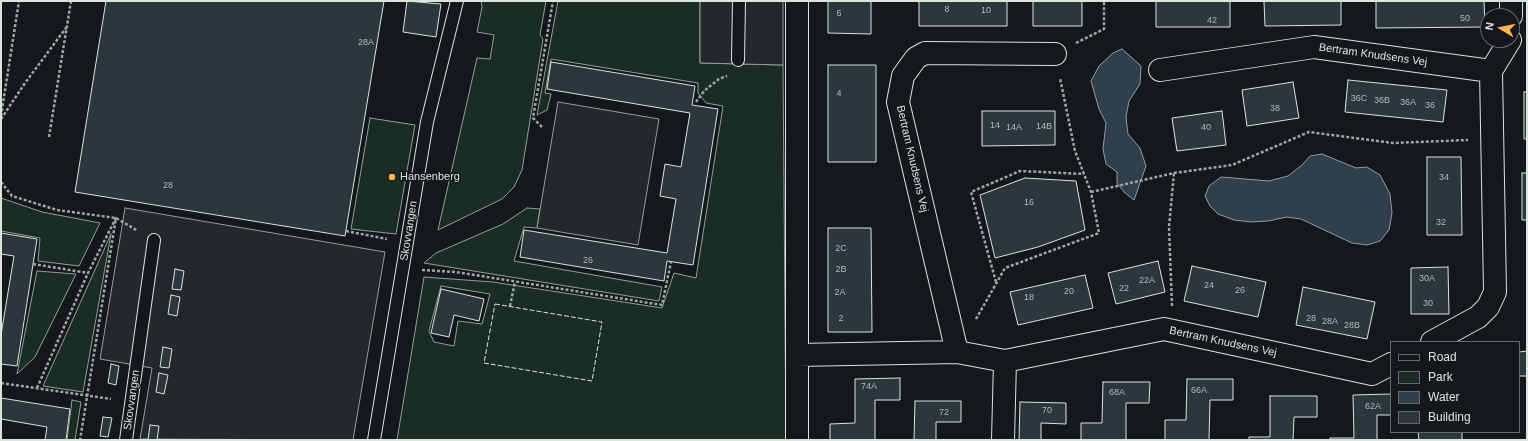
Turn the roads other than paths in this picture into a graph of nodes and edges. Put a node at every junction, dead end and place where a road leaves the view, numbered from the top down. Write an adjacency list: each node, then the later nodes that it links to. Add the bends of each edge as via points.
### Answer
1 (457, 1): 16 (lane, Skovvangen, via 427,122)
2 (739, 1): 6 (lane)
3 (797, 1): 12 (street)
4 (1505, 48): 8 (street)
5 (1055, 54): 11 (street, Bertram Knudsens Vej, via 925,53 916,58 903,76 898,102)
6 (738, 60)
7 (1160, 70): 8 (street, Bertram Knudsens Vej, via 1314,47)
8 (1490, 71): 10 (street, via 1495,292 1488,306 1478,317)
9 (154, 240): 15 (lane, Skovvangen)
10 (1434, 341)
11 (957, 352): 12 (street, Bertram Knudsens Vej); 13 (street, Bertram Knudsens Vej)
12 (797, 355): 17 (street)
13 (1005, 361): 14 (street, Bertram Knudsens Vej, via 1164,329 1372,374); 18 (street)
14 (1390, 365)
15 (126, 440)
16 (374, 440)
17 (797, 440)
18 (1004, 440)

